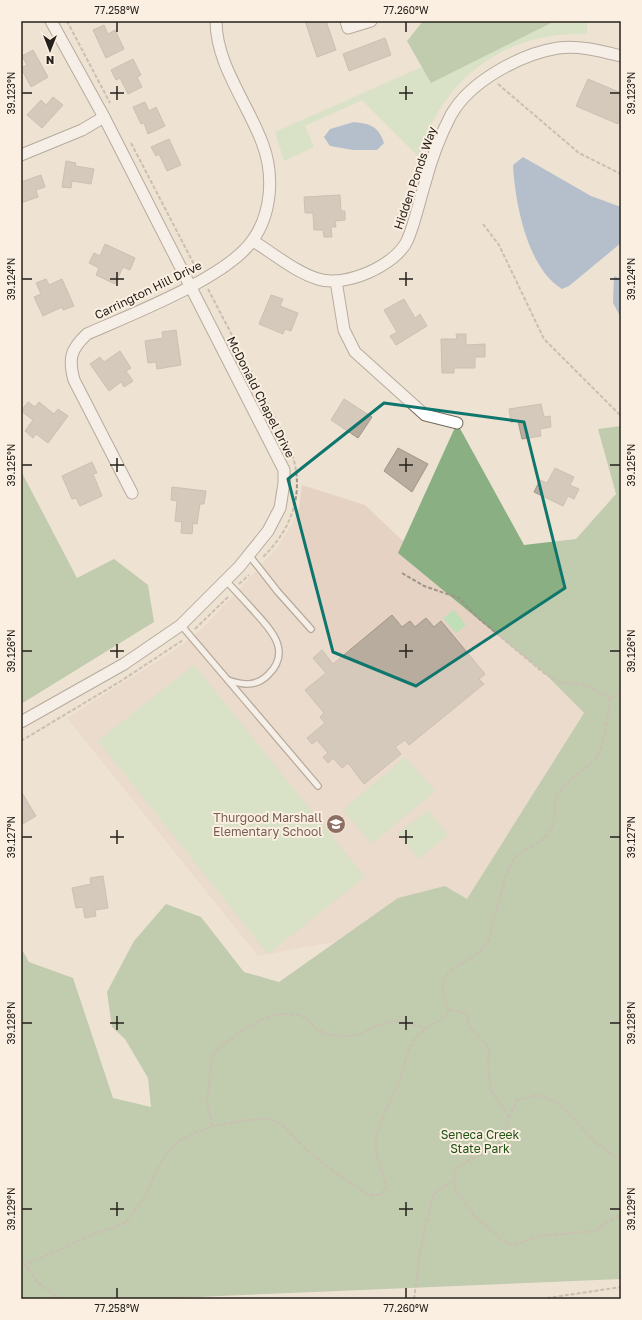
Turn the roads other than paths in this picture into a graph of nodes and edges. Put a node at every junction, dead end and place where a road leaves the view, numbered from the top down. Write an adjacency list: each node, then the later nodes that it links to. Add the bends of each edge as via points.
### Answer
1 (51, 21): 6 (street, McDonald Chapel Drive)
2 (216, 21): 8 (street, Carrington Hill Drive, via 216,32 225,62 264,146 269,170 267,210)
3 (346, 21): 4 (street, via 348,28)
4 (371, 21)
5 (621, 56): 9 (street, Hidden Ponds Way, via 583,48 559,48 503,67 490,77 466,97 452,114 425,180 406,242 390,260 366,274)
6 (104, 117): 7 (street, via 82,130); 10 (street, McDonald Chapel Drive)
7 (21, 155)
8 (253, 241): 9 (street, Hidden Ponds Way, via 318,279); 10 (street, Carrington Hill Drive, via 237,258)
9 (336, 281): 11 (street, via 344,330 355,352 425,415)
10 (190, 287): 12 (street, Carrington Hill Drive, via 87,334 77,343 72,353 70,368 74,380); 13 (street, McDonald Chapel Drive, via 284,470 280,508 268,531)
11 (457, 423)
12 (132, 493)
13 (249, 555): 14 (street, McDonald Chapel Drive); 16 (lane)
14 (226, 580): 15 (street, McDonald Chapel Drive); 17 (lane, via 271,630 279,649 273,670 264,679 248,684)
15 (181, 625): 17 (lane); 18 (street, McDonald Chapel Drive, via 124,664)
16 (311, 629)
17 (227, 680): 19 (lane)
18 (21, 722)
19 (318, 786)

